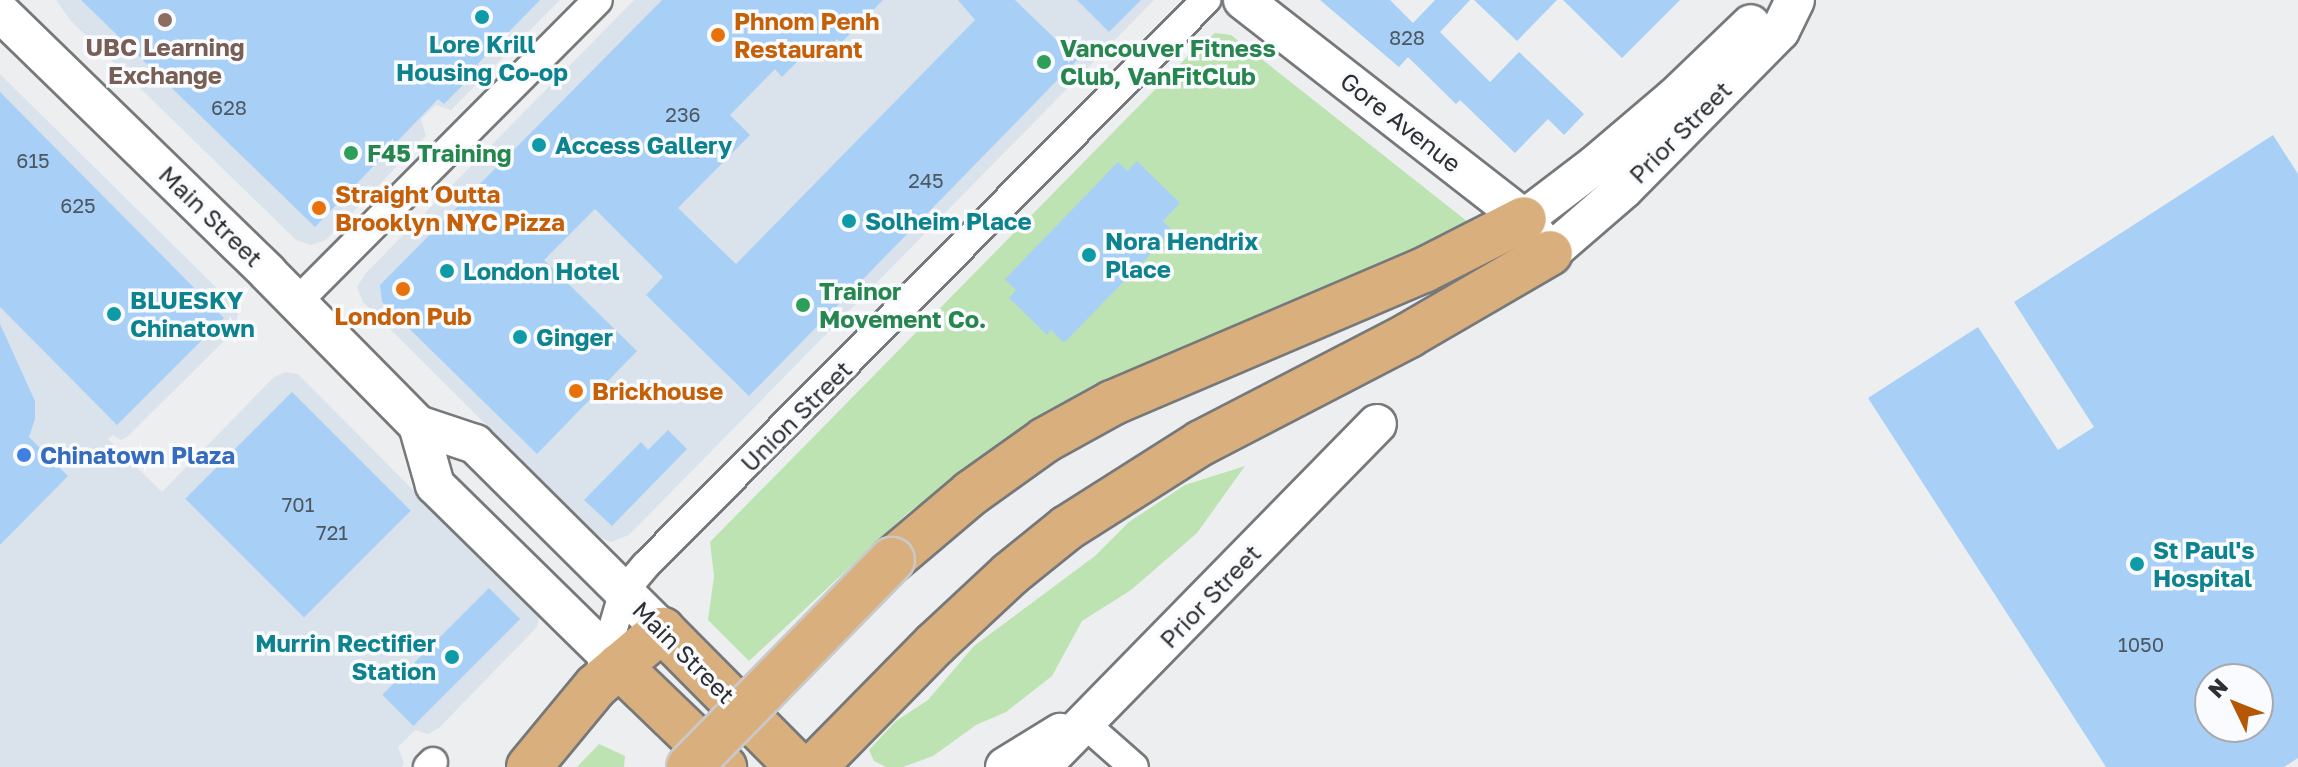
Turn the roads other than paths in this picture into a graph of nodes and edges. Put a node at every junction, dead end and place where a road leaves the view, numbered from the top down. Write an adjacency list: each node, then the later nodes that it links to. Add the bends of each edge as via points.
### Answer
1 (598, 0): 9 (street)
2 (1206, 0): 12 (street, Union Street)
3 (1243, 0): 7 (main road, Gore Avenue)
4 (1786, 0): 7 (main road, Prior Street, via 1759,16 1675,97)
5 (1795, 0): 8 (main road, Prior Street, via 1780,31 1624,189)
6 (0, 12): 9 (main road, Main Street)
7 (1524, 219): 8 (main road, Gore Avenue); 17 (main road, bridge, via 1399,281 1112,403 1045,440 892,560)
8 (1550, 253): 20 (main road, via 1409,335 1201,443 1067,528 935,644)
9 (297, 302): 11 (main road, Main Street)
10 (1377, 424): 15 (main road, Prior Street)
11 (418, 425): 12 (main road, Main Street, via 475,444); 14 (main road, Main Street, via 435,485)
12 (624, 591): 13 (main road, Main Street); 14 (street, Union Street)
13 (662, 630): 14 (main road); 19 (main road, Main Street)
14 (603, 674): 16 (main road); 18 (main road, Main Street)
15 (1085, 724): 21 (main road, via 1065,730); 22 (main road, Prior Street); 23 (street)
16 (529, 767)
17 (689, 767)
18 (724, 767)
19 (798, 767)
20 (814, 767)
21 (1005, 767)
22 (1041, 767)
23 (1134, 767)

